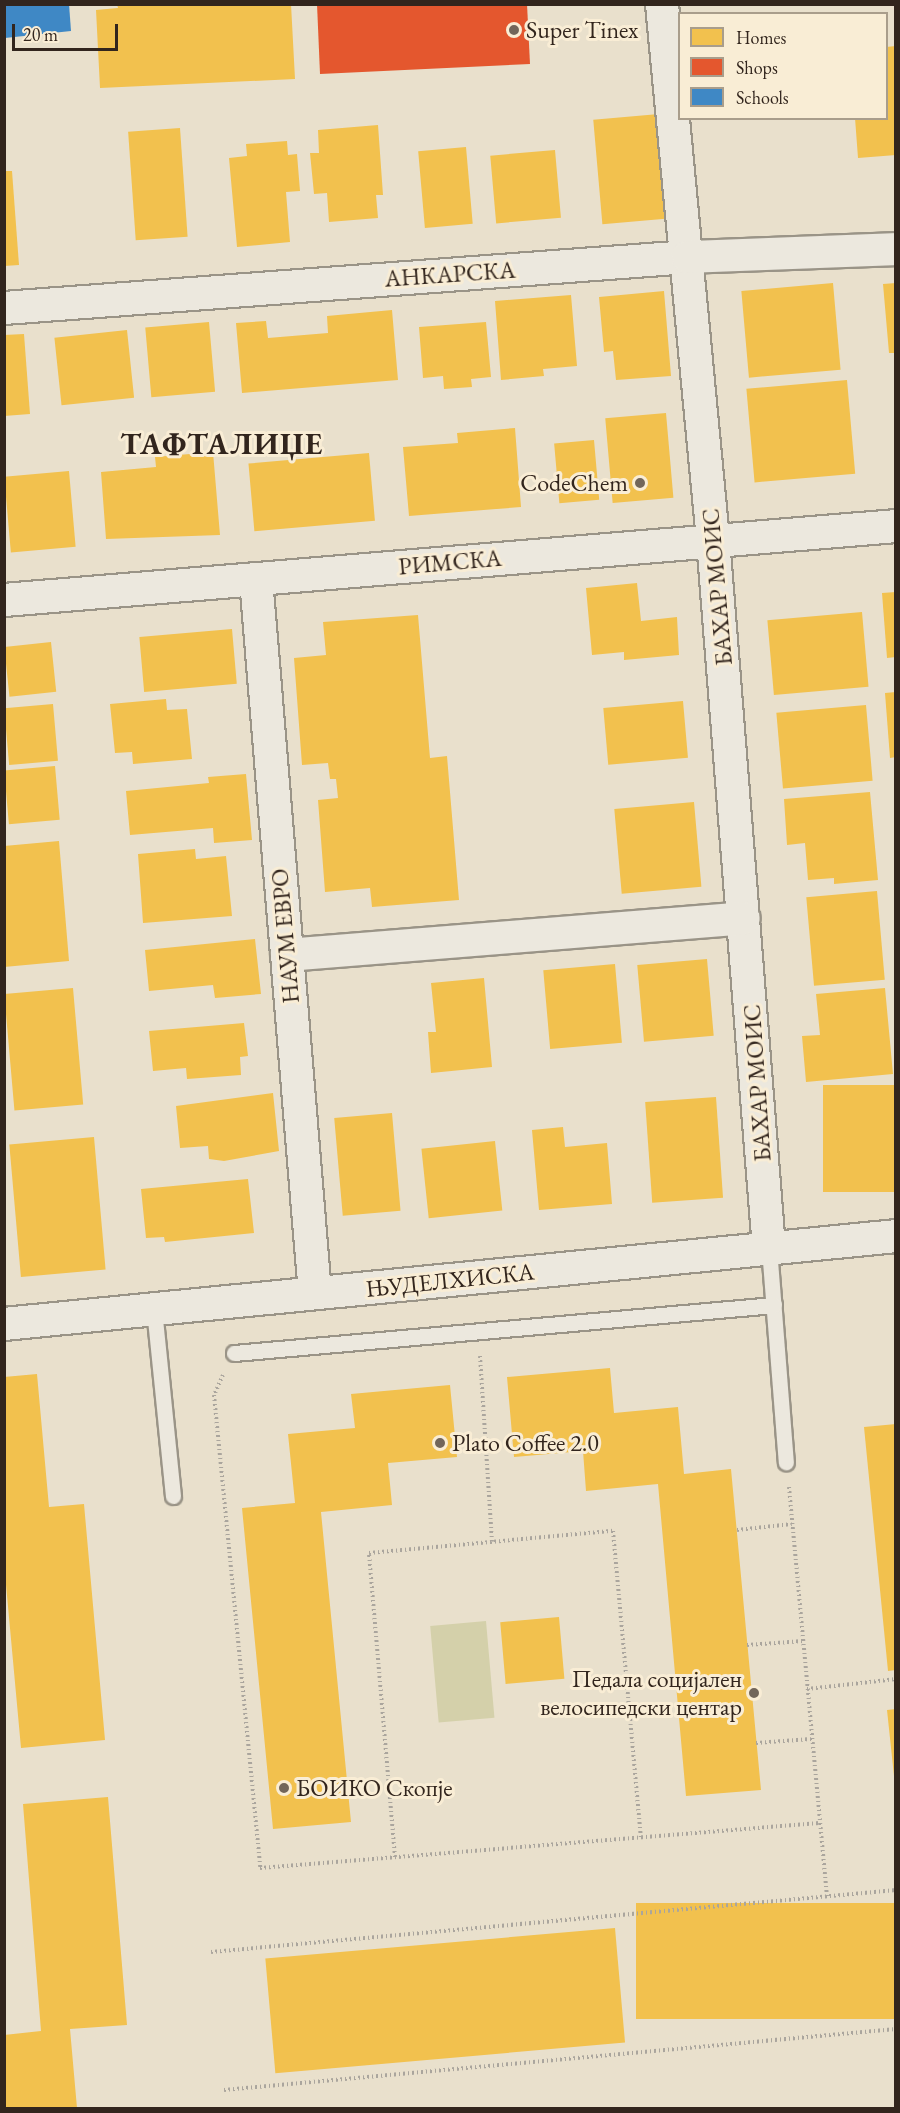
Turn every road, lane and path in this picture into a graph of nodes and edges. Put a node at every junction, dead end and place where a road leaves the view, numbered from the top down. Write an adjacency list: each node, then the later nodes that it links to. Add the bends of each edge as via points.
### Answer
1 (662, 4): 3 (street, БАХАР МОИС)
2 (896, 249): 3 (street, АНКАРСКА)
3 (688, 257): 4 (street, АНКАРСКА); 6 (street, БАХАР МОИС)
4 (4, 309)
5 (896, 526): 6 (street, РИМСКА)
6 (713, 540): 7 (street, РИМСКА); 9 (street, БАХАР МОИС)
7 (256, 579): 8 (street, РИМСКА); 10 (street, НАУМ ЕВРО)
8 (4, 600)
9 (744, 918): 10 (street); 12 (street, БАХАР МОИС)
10 (287, 955): 13 (street, НАУМ ЕВРО)
11 (896, 1236): 12 (street, ЊУДЕЛХИСКА)
12 (770, 1248): 13 (street, ЊУДЕЛХИСКА); 14 (lane)
13 (315, 1293): 15 (street, ЊУДЕЛХИСКА)
14 (774, 1305): 17 (lane); 19 (lane)
15 (154, 1309): 16 (street, ЊУДЕЛХИСКА); 20 (lane)
16 (4, 1324)
17 (478, 1331): 18 (lane); 23 (path)
18 (234, 1353): 32 (path, via 214,1395 260,1868)
19 (786, 1462): 21 (path)
20 (173, 1496)
21 (792, 1524): 22 (path); 24 (path)
22 (737, 1530)
23 (492, 1542): 31 (path, via 613,1531); 32 (path, via 369,1553)
24 (803, 1641): 25 (path); 27 (path)
25 (747, 1646)
26 (896, 1679): 27 (path)
27 (807, 1689): 28 (path)
28 (811, 1739): 29 (path); 30 (path)
29 (756, 1743)
30 (819, 1823): 31 (path); 34 (path)
31 (641, 1838): 32 (path)
32 (395, 1857)
33 (896, 1890): 34 (path)
34 (827, 1897): 35 (path)
35 (211, 1952)
36 (896, 2029): 37 (path)
37 (224, 2091)

